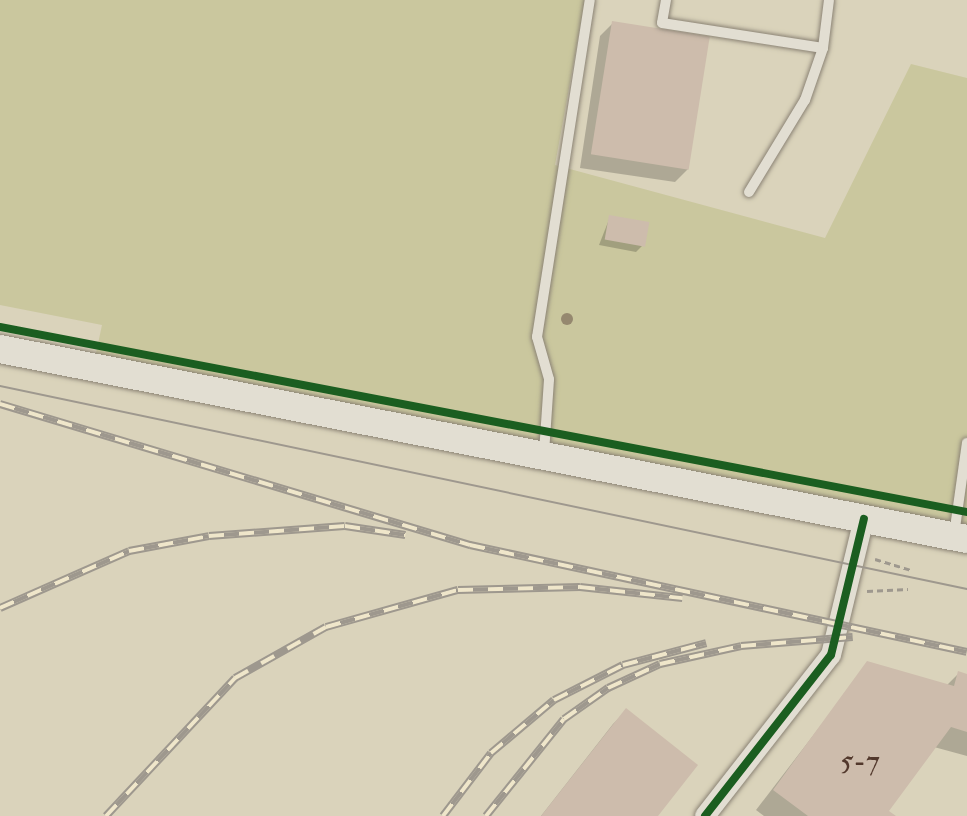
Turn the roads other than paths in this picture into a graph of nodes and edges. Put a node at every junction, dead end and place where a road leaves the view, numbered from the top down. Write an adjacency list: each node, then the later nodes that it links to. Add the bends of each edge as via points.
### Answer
1 (590, 0): 8 (lane, via 537,337 550,388)
2 (666, 0): 4 (lane, via 662,23)
3 (829, 0): 4 (lane)
4 (823, 48): 5 (lane, via 805,100)
5 (749, 192)
6 (0, 349): 8 (main road)
7 (967, 443): 10 (lane)
8 (543, 459): 9 (main road)
9 (864, 519): 10 (main road); 11 (street, via 840,627 824,665)
10 (960, 538)
11 (705, 816)

